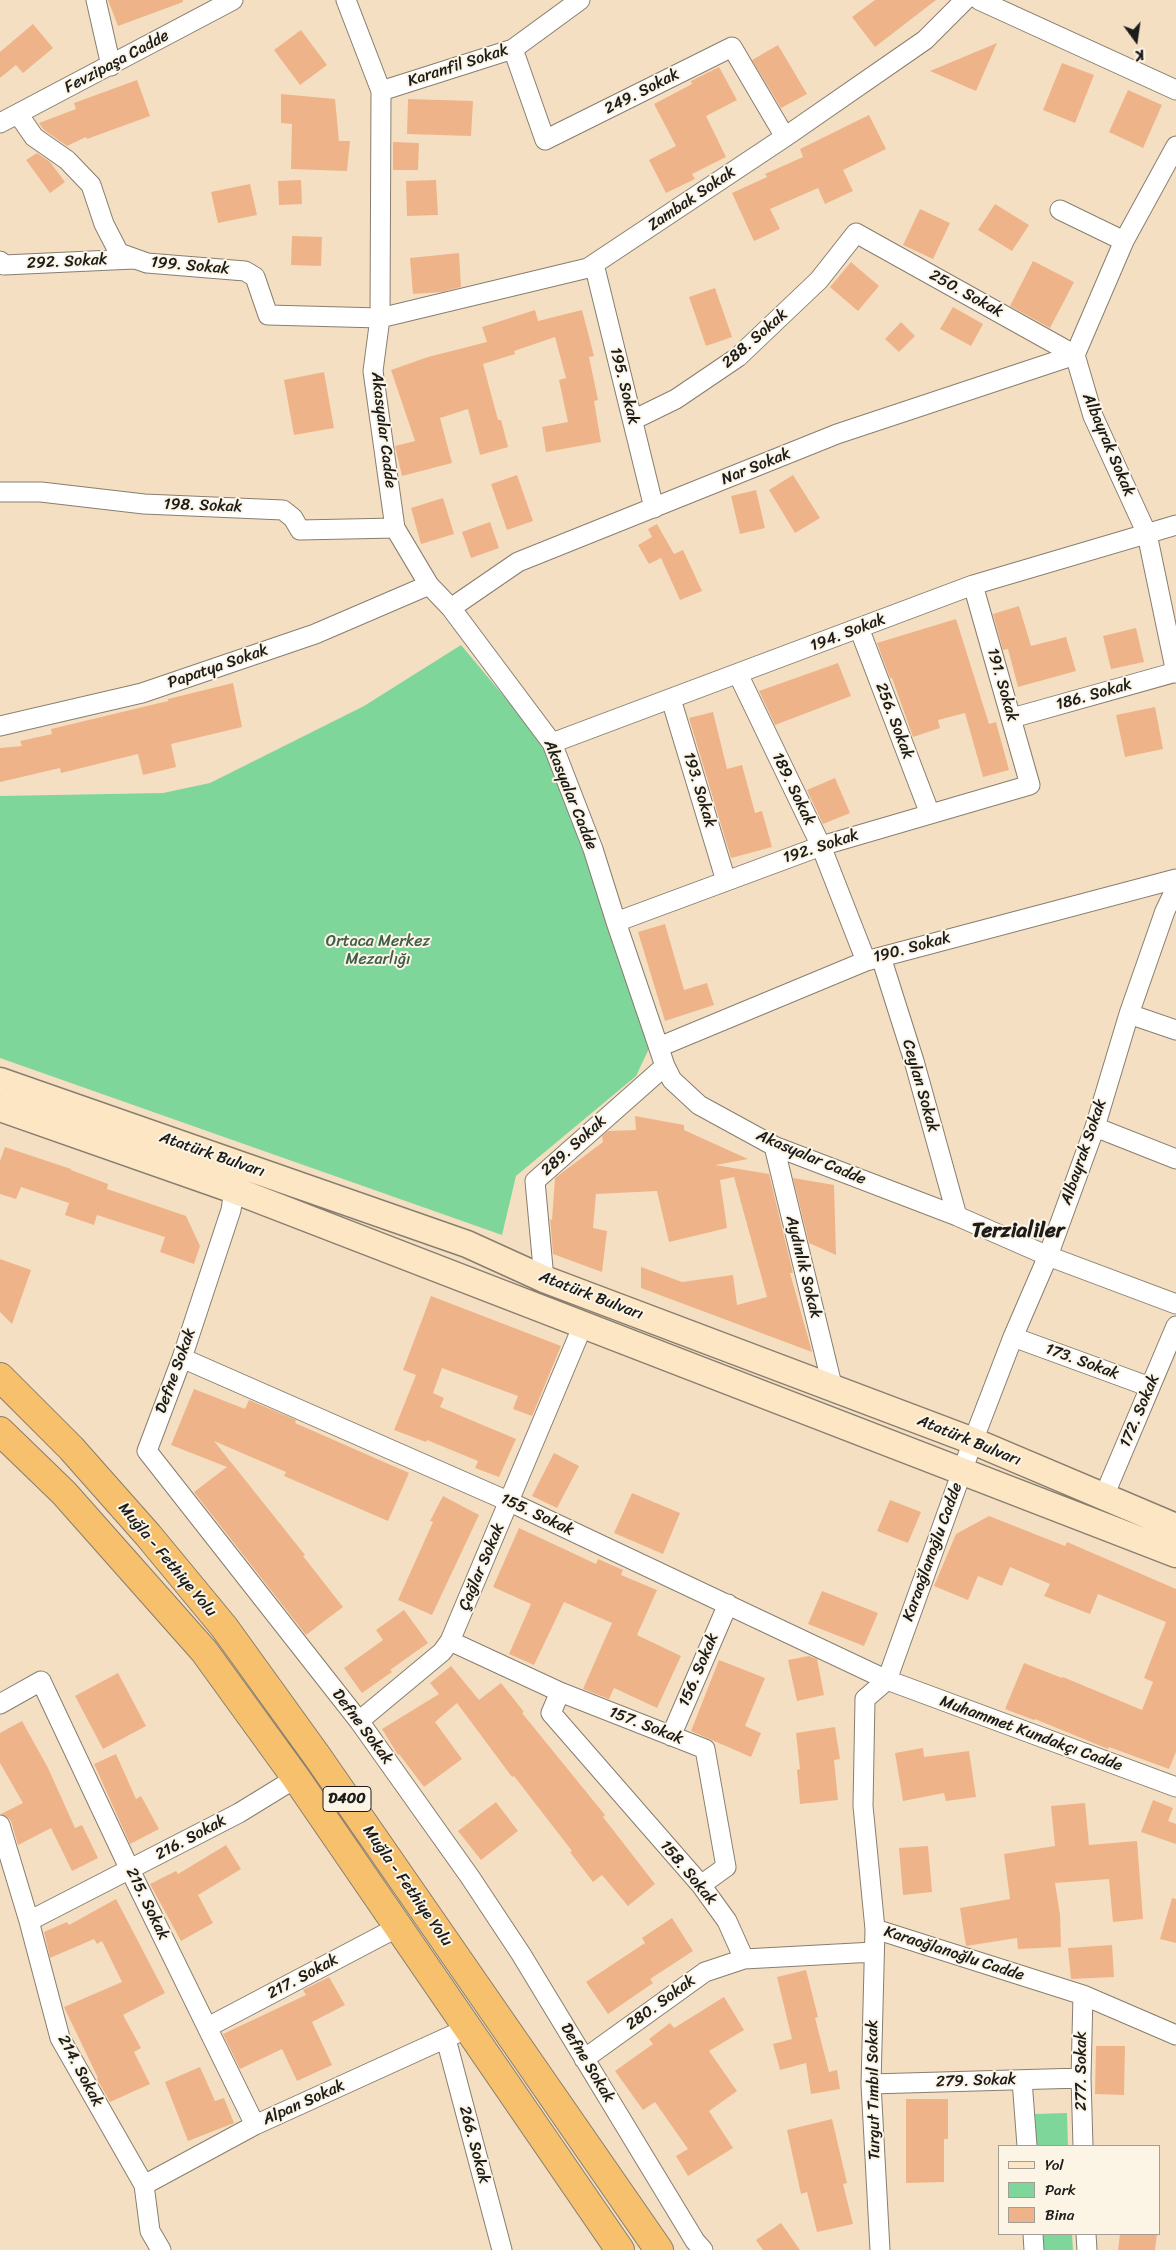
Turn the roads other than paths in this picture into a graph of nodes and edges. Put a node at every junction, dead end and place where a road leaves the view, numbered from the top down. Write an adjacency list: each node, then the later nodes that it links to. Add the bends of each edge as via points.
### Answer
1 (96, 0): 8 (street)
2 (233, 0): 8 (street, Fevzipaşa Cadde)
3 (346, 0): 10 (street, Akasyalar Cadde)
4 (580, 0): 7 (street, Karanfil Sokak)
5 (965, 0): 13 (street, Zambak Sokak, via 925,40)
6 (979, 0): 9 (street)
7 (513, 49): 10 (street, Karanfil Sokak); 13 (street, 249. Sokak, via 545,140 732,47)
8 (111, 66): 11 (street, Fevzipaşa Cadde)
9 (1176, 90)
10 (381, 91): 22 (street, Akasyalar Cadde)
11 (18, 114): 12 (street, Fevzipaşa Cadde); 19 (street, 199. Sokak, via 34,137 67,160 91,185 104,224 119,253)
12 (0, 123)
13 (785, 137): 21 (street, Zambak Sokak)
14 (1176, 146): 15 (street)
15 (1171, 166): 18 (street)
16 (1060, 210): 18 (street)
17 (856, 233): 23 (street, 250. Sokak); 24 (street, 288. Sokak, via 819,280 738,357 676,399)
18 (1124, 241): 23 (street)
19 (135, 259): 20 (street, 292. Sokak, via 4,265); 22 (street, 199. Sokak, via 147,263 245,271 255,276 268,315)
20 (0, 261)
21 (594, 264): 22 (street, Zambak Sokak); 24 (street, 195. Sokak)
22 (380, 318): 28 (street, Akasyalar Cadde, via 374,371)
23 (1075, 355): 26 (street, Nar Sokak, via 838,434); 29 (street, Albayrak Sokak, via 1093,416)
24 (633, 420): 26 (street, 195. Sokak)
25 (0, 492): 28 (street, 198. Sokak, via 41,492 144,504 283,510 300,530)
26 (654, 508): 32 (street, Nar Sokak, via 518,562)
27 (1176, 525): 29 (street, 194. Sokak)
28 (395, 528): 30 (street, Akasyalar Cadde)
29 (1146, 534): 31 (street, 194. Sokak); 34 (street, Albayrak Sokak)
30 (429, 585): 32 (street, Akasyalar Cadde); 38 (street, Papatya Sokak, via 315,634 142,693)
31 (972, 585): 33 (street, 194. Sokak); 37 (street, 191. Sokak)
32 (451, 608): 39 (street, Akasyalar Cadde)
33 (859, 628): 35 (street, 194. Sokak); 41 (street, 256. Sokak)
34 (1176, 672): 37 (street, 186. Sokak)
35 (738, 674): 36 (street, 194. Sokak); 42 (street, 189. Sokak)
36 (671, 699): 39 (street, 194. Sokak); 44 (street, 193. Sokak)
37 (1012, 718): 40 (street, 191. Sokak)
38 (0, 726)
39 (552, 743): 46 (street, Akasyalar Cadde, via 593,849)
40 (1030, 784): 41 (street, 192. Sokak)
41 (930, 814): 42 (street, 192. Sokak)
42 (821, 846): 44 (street, 192. Sokak); 47 (street, 189. Sokak)
43 (1176, 879): 47 (street, 190. Sokak)
44 (726, 881): 46 (street, 192. Sokak)
45 (1176, 888): 48 (street, Albayrak Sokak, via 1164,911)
46 (616, 922): 50 (street, Akasyalar Cadde)
47 (874, 959): 50 (street, 190. Sokak); 58 (street, Ceylan Sokak, via 914,1061)
48 (1129, 1014): 49 (street); 54 (street, Albayrak Sokak)
49 (1176, 1030)
50 (659, 1047): 51 (street, Akasyalar Cadde)
51 (665, 1066): 55 (street, Akasyalar Cadde, via 672,1080 699,1105); 60 (street, 289. Sokak, via 535,1181)
52 (0, 1081): 60 (main road, Atatürk Bulvarı, via 467,1244)
53 (0, 1108): 57 (main road, Atatürk Bulvarı)
54 (1095, 1127): 56 (street); 59 (street, Albayrak Sokak)
55 (774, 1146): 58 (street, Akasyalar Cadde); 68 (street, Aydınlık Sokak)
56 (1176, 1159)
57 (234, 1190): 62 (main road, Atatürk Bulvarı); 65 (street, Defne Sokak, via 231,1210)
58 (958, 1216): 59 (street, Akasyalar Cadde)
59 (1048, 1256): 61 (street, Akasyalar Cadde); 64 (street, Albayrak Sokak)
60 (544, 1279): 68 (main road, Atatürk Bulvarı)
61 (1176, 1304)
62 (583, 1325): 71 (main road, Atatürk Bulvarı); 73 (street, Çağlar Sokak)
63 (1176, 1326): 67 (street, 172. Sokak)
64 (1013, 1337): 67 (street, 173. Sokak); 70 (street, Albayrak Sokak)
65 (182, 1358): 73 (street, 155. Sokak); 81 (street, Defne Sokak, via 146,1451)
66 (0, 1377): 110 (highway, Muğla - Fethiye Yolu / D400, via 71,1448 224,1627 317,1756)
67 (1150, 1387): 72 (street, 172. Sokak)
68 (833, 1389): 70 (main road, Atatürk Bulvarı)
69 (0, 1430): 83 (highway, Muğla - Fethiye Yolu / D400, via 64,1493 204,1651)
70 (973, 1441): 71 (street, Karaoğlanoğlu Cadde); 72 (main road, Atatürk Bulvarı)
71 (963, 1471): 75 (main road, Atatürk Bulvarı); 78 (street, Karaoğlanoğlu Cadde)
72 (1104, 1496): 74 (main road, Atatürk Bulvarı)
73 (510, 1502): 76 (street, 155. Sokak); 77 (street, Çağlar Sokak)
74 (1176, 1527)
75 (1176, 1554)
76 (728, 1604): 78 (street, 155. Sokak); 82 (street, 156. Sokak)
77 (450, 1641): 79 (street, 157. Sokak); 81 (street, Çağlar Sokak, via 442,1652)
78 (887, 1680): 84 (street, Muhammet Kundakçı Cadde); 90 (street, Karaoğlanoğlu Cadde, via 865,1699 863,1806)
79 (560, 1692): 82 (street, 157. Sokak); 87 (street, 158. Sokak, via 551,1713)
80 (0, 1704): 86 (street, 215. Sokak, via 41,1681)
81 (359, 1721): 97 (street, Defne Sokak, via 521,1954)
82 (671, 1736): 87 (street, 157. Sokak, via 705,1749 726,1867)
83 (296, 1778): 86 (street, 216. Sokak); 89 (highway, Muğla - Fethiye Yolu / D400)
84 (1176, 1787)
85 (0, 1825): 88 (street, 214. Sokak)
86 (130, 1870): 88 (street, 216. Sokak); 94 (street, 215. Sokak)
87 (701, 1885): 92 (street, 158. Sokak, via 728,1921)
88 (29, 1921): 104 (street, 214. Sokak, via 60,2038)
89 (398, 1927): 94 (street, 217. Sokak); 95 (highway, Muğla - Fethiye Yolu / D400)
90 (875, 1929): 91 (street, Turgut Tımbıl Sokak); 93 (street, Karaoğlanoğlu Cadde)
91 (874, 1952): 92 (street); 100 (street, Turgut Tımbıl Sokak)
92 (744, 1959): 97 (street, 280. Sokak, via 705,1972)
93 (1083, 1995): 96 (street, Karaoğlanoğlu Cadde); 98 (street, 277. Sokak)
94 (208, 2027): 101 (street, 215. Sokak)
95 (457, 2034): 101 (street, Alpan Sokak); 108 (street, 266. Sokak); 109 (highway, Muğla - Fethiye Yolu / D400)
96 (1176, 2035)
97 (584, 2059): 111 (street, Defne Sokak)
98 (1082, 2078): 99 (street, 279. Sokak); 103 (street, 277. Sokak)
99 (1022, 2080): 100 (street, 279. Sokak); 102 (street)
100 (871, 2084): 112 (street, Turgut Tımbıl Sokak)
101 (256, 2125): 104 (street, Alpan Sokak)
102 (1027, 2145)
103 (1084, 2145)
104 (144, 2185): 107 (street, 214. Sokak, via 150,2232)
105 (1033, 2235): 113 (street)
106 (1086, 2235): 114 (street)
107 (161, 2250)
108 (502, 2250)
109 (620, 2250)
110 (658, 2250)
111 (703, 2250)
112 (880, 2250)
113 (1034, 2250)
114 (1087, 2250)

